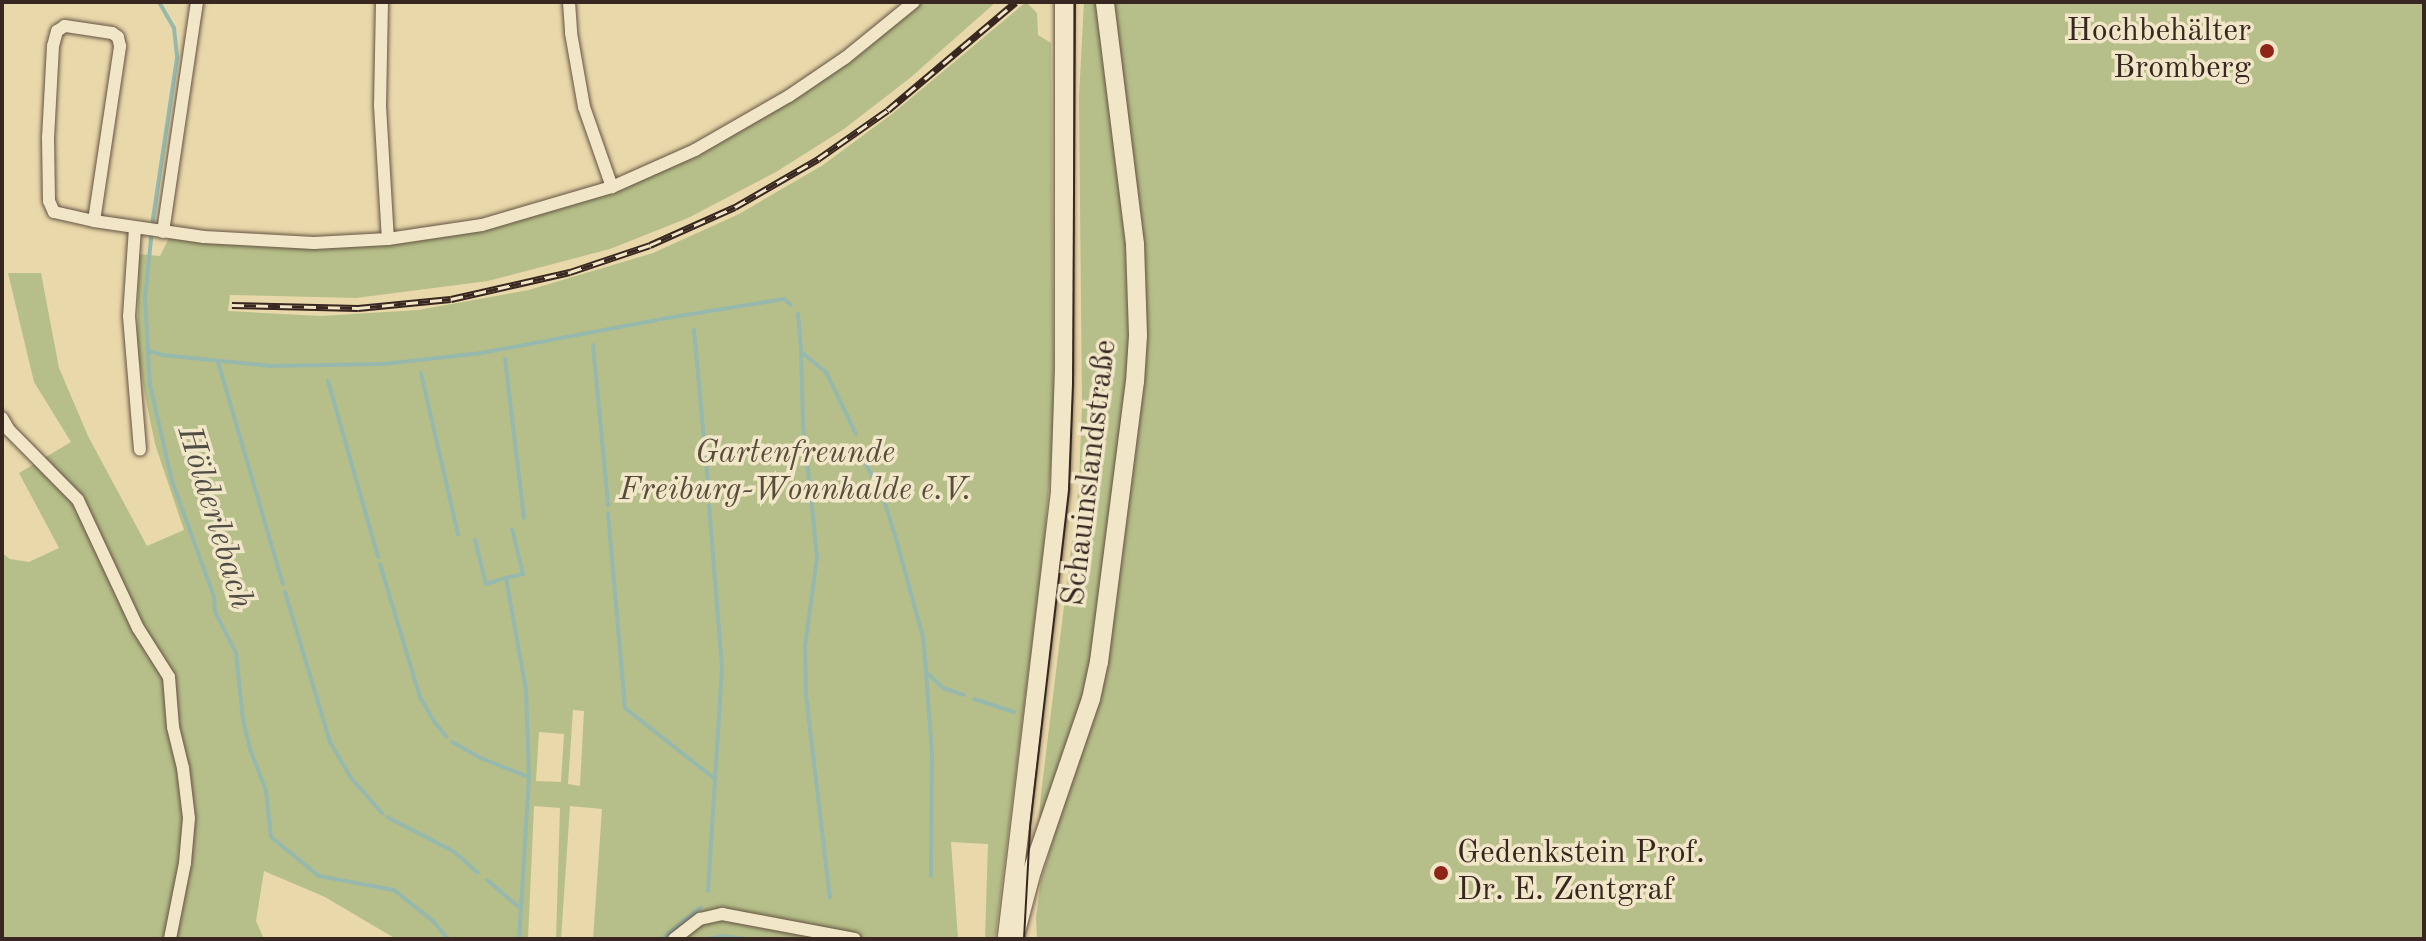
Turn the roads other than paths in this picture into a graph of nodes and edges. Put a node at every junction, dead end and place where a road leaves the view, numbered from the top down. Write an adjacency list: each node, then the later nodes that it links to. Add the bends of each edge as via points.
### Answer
1 (197, 2): 10 (street)
2 (382, 2): 11 (street, via 380,106)
3 (569, 2): 7 (street, via 584,107)
4 (914, 2): 7 (street, via 789,96 695,150)
5 (1105, 2): 15 (main road, Schauinslandstraße, via 1135,244 1138,335 1099,662)
6 (1061, 4): 14 (main road, Schauinslandstraße, via 1063,429 1053,559)
7 (612, 187): 11 (street, via 482,225)
8 (94, 221): 8 (street, via 120,46 112,33 65,26 57,31 53,46 49,201 60,216); 9 (street)
9 (140, 228): 10 (street); 13 (street, via 129,326)
10 (161, 232): 11 (street, via 261,242)
11 (388, 239)
12 (2, 418): 16 (street, via 78,500 138,628 169,677 189,818)
13 (140, 450)
14 (1021, 808): 15 (main road, via 1030,827); 19 (main road, Schauinslandstraße)
15 (1047, 827): 20 (main road, Schauinslandstraße)
16 (170, 939)
17 (674, 939): 18 (street, via 700,919 722,914)
18 (855, 939)
19 (1006, 939)
20 (1014, 939)

